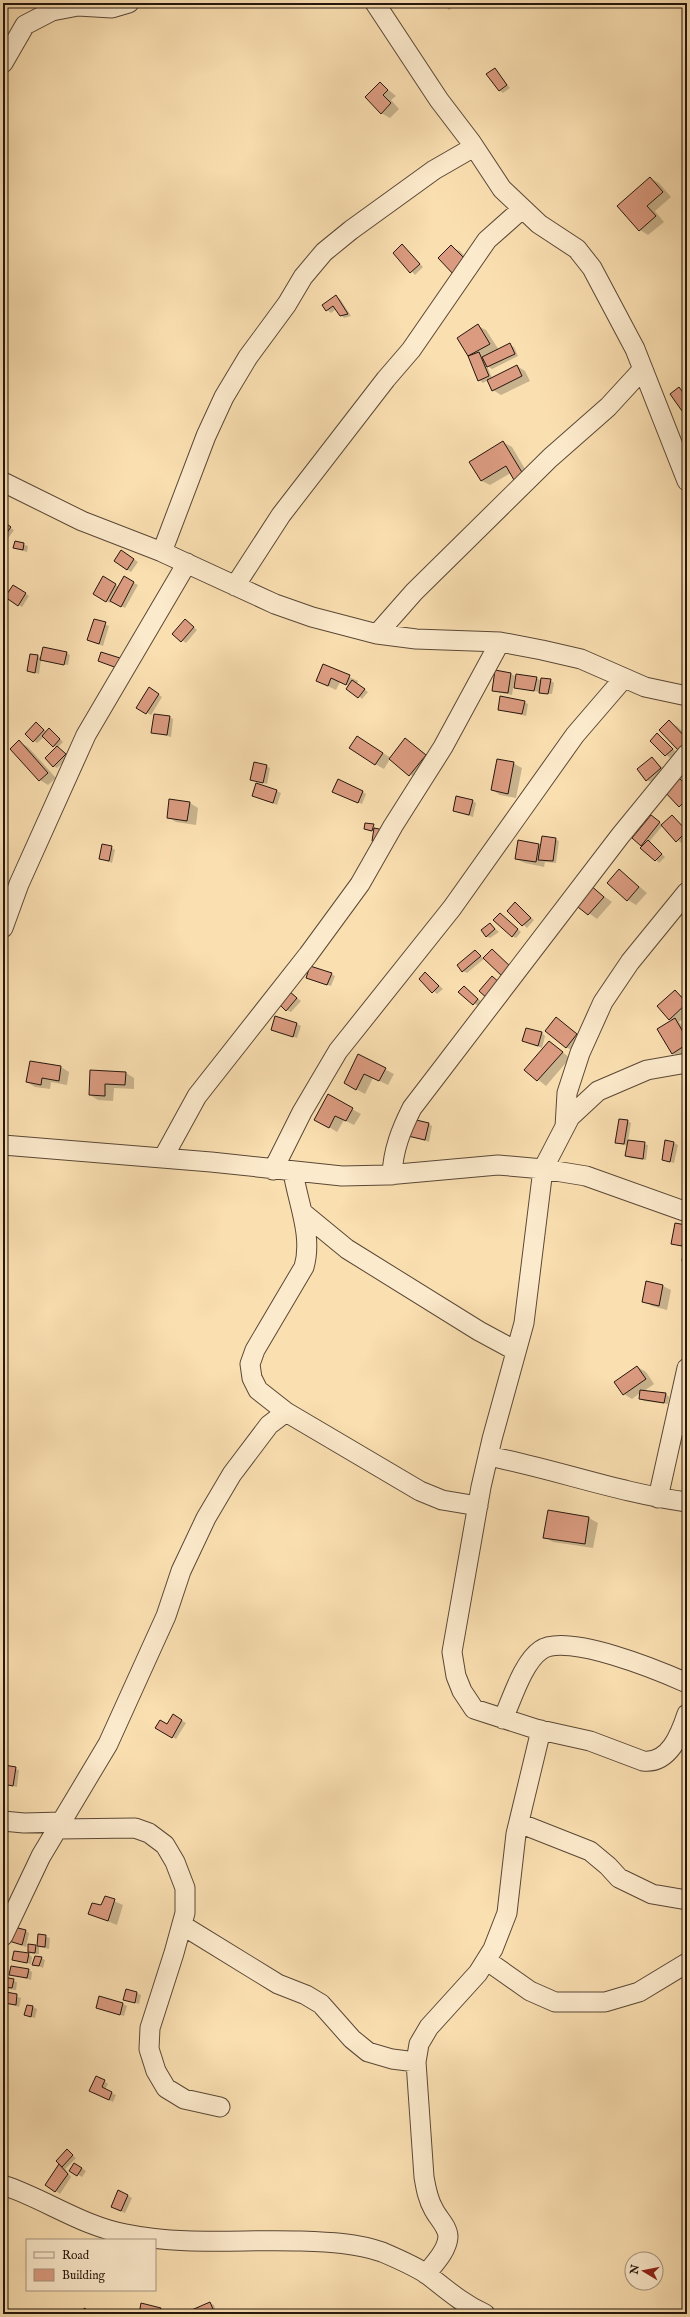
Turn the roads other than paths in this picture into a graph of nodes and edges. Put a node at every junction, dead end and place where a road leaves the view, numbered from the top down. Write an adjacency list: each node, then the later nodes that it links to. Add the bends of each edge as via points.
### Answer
1 (129, 3): 3 (street, via 112,8 78,6 52,12 25,24)
2 (375, 3): 4 (street, via 439,100)
3 (3, 63)
4 (474, 147): 5 (street, via 502,189); 9 (street, via 434,170 351,230 324,252 303,277 224,397 206,436)
5 (522, 209): 6 (street, via 577,249 592,268 631,342); 11 (street, via 487,240 411,350 281,515)
6 (642, 370): 7 (street); 12 (street, via 608,407 550,458 414,592)
7 (687, 481)
8 (3, 482): 9 (street, via 82,521)
9 (162, 552): 10 (street)
10 (187, 563): 11 (street); 18 (street, via 86,735 19,884)
11 (236, 586): 12 (street, via 312,617)
12 (377, 634): 13 (street, via 416,639)
13 (500, 642): 14 (street, via 581,659); 22 (street, via 443,747 360,884 308,955 197,1096)
14 (624, 678): 15 (street, via 645,687); 24 (street, via 575,735 452,908 338,1051 302,1112)
15 (687, 696)
16 (687, 754): 26 (street, via 620,836 412,1108 393,1157)
17 (687, 892): 20 (street, via 630,962 603,1002 580,1053 567,1093)
18 (3, 928)
19 (687, 1063): 20 (street, via 647,1070 598,1091 570,1117)
20 (564, 1127): 23 (street)
21 (3, 1145): 22 (street)
22 (163, 1158): 24 (street)
23 (543, 1169): 26 (street, via 498,1165); 28 (street, via 586,1176); 29 (street, via 524,1323)
24 (273, 1170): 25 (street)
25 (293, 1172): 26 (street, via 342,1176); 27 (street)
26 (392, 1175)
27 (302, 1212): 29 (street, via 346,1249); 31 (street, via 308,1253 304,1267 250,1364 252,1378 258,1390)
28 (687, 1212)
29 (516, 1351): 32 (street)
30 (687, 1368): 33 (street)
31 (286, 1412): 35 (street, via 420,1491 442,1500); 42 (street, via 270,1425 232,1474 206,1518 181,1571 166,1616 108,1744)
32 (488, 1456): 33 (street, via 525,1463); 35 (street)
33 (658, 1498): 34 (street)
34 (687, 1502)
35 (478, 1506): 38 (street, via 452,1652 462,1692 474,1709)
36 (687, 1683): 38 (street, via 578,1646 555,1645 542,1649 532,1658)
37 (687, 1714): 39 (street, via 670,1750 664,1757 650,1762 590,1741)
38 (503, 1719): 39 (street)
39 (541, 1730): 41 (street)
40 (3, 1821): 42 (street)
41 (519, 1823): 43 (street, via 590,1851 619,1878 652,1894); 46 (street, via 512,1859 507,1913)
42 (60, 1826): 44 (street, via 135,1828 166,1845 184,1888 185,1913); 45 (street, via 41,1856)
43 (687, 1900)
44 (182, 1925): 48 (street, via 278,1984 321,2004 352,2039 368,2052); 49 (street, via 150,2028 148,2049 156,2072 166,2088 184,2099)
45 (3, 1936)
46 (486, 1960): 47 (street, via 530,1991 555,2002 605,2002 639,1992); 48 (street, via 478,1973 429,2027 419,2044)
47 (687, 1963)
48 (416, 2062): 51 (street, via 423,2143 421,2160 426,2188 448,2236 445,2248)
49 (220, 2107)
50 (3, 2185): 51 (street, via 83,2221 126,2234 196,2241 343,2242 382,2252)
51 (426, 2274): 52 (street, via 466,2305)
52 (485, 2314)

